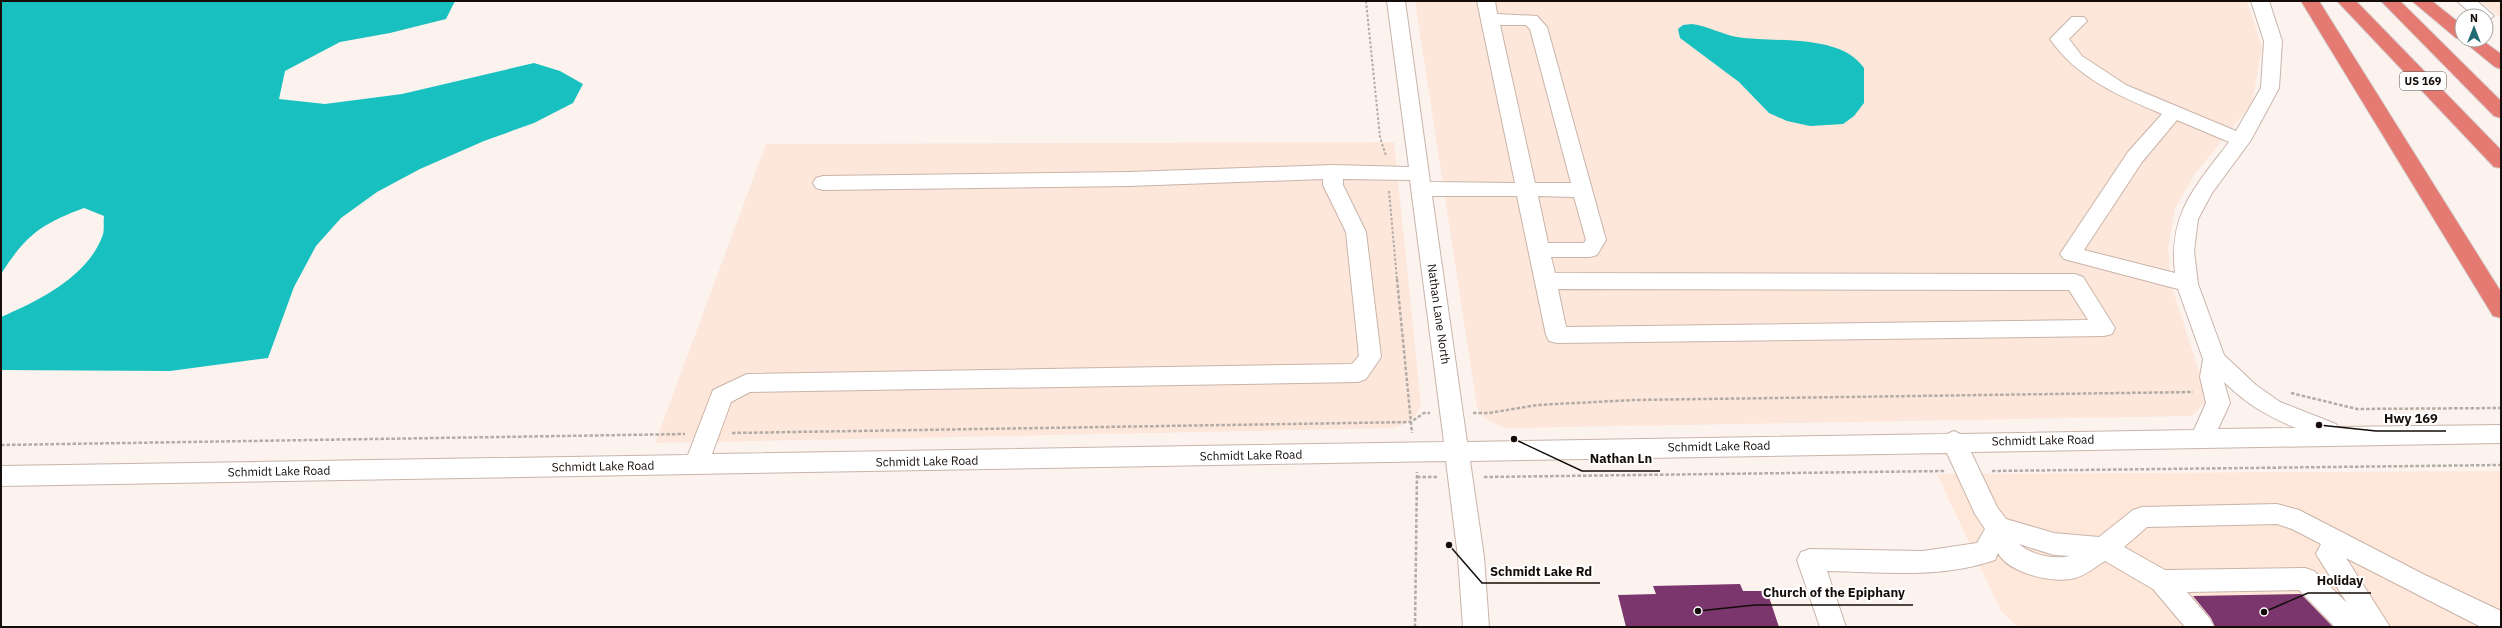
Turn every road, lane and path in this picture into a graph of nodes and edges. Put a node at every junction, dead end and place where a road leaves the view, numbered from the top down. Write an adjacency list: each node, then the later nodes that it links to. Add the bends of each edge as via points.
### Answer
1 (1366, 1): 20 (path, via 1380,137)
2 (1396, 1): 21 (street, Nathan Lane North)
3 (2260, 1): 17 (street, via 2273,41 2270,88)
4 (2310, 1): 28 (highway)
5 (2346, 1): 18 (highway, US 169)
6 (2390, 1): 16 (highway, US 169)
7 (2421, 1): 12 (highway)
8 (2466, 1): 9 (street)
9 (2475, 8)
10 (1488, 10): 23 (street, via 1531,20 1538,27); 24 (street)
11 (2078, 21): 15 (street, via 2059,39 2076,60 2119,89)
12 (2454, 28)
13 (2481, 48): 14 (highway)
14 (2501, 63)
15 (2175, 112): 17 (street); 27 (street, via 2136,157 2071,254)
16 (2501, 112)
17 (2241, 140): 27 (street, via 2203,190 2188,219 2183,251)
18 (2501, 162)
19 (1333, 172): 20 (street); 22 (street, via 1128,179); 35 (street, via 1333,185 1356,232 1370,357 1358,372 747,383 721,396)
20 (1387, 174): 21 (street); 34 (path)
21 (1421, 181): 24 (street); 33 (street, Nathan Lane North)
22 (824, 183)
23 (1582, 190): 24 (street); 25 (street, via 1596,240 1590,250)
24 (1526, 191): 25 (street)
25 (1539, 250): 26 (street)
26 (1545, 281): 26 (street, via 2075,282 2104,328 1557,335)
27 (2187, 284): 29 (street)
28 (2501, 310)
29 (2214, 360): 31 (street, via 2211,377); 37 (street, via 2248,391 2272,408 2306,424)
30 (2288, 392): 32 (path, via 2357,409)
31 (2216, 393): 33 (path, via 2159,391 1634,400 1537,405 1489,413); 38 (street, via 2218,404)
32 (2501, 408)
33 (1452, 413): 34 (path, via 1424,413); 41 (street, Nathan Lane North)
34 (1411, 422): 35 (path); 42 (path)
35 (708, 434): 40 (path); 43 (street)
36 (2501, 434): 37 (street, Schmidt Lake Road)
37 (2340, 435): 38 (street, Schmidt Lake Road)
38 (2202, 438): 39 (street, Schmidt Lake Road)
39 (1954, 441): 41 (street, Schmidt Lake Road); 45 (street, via 1988,514)
40 (1, 445)
41 (1458, 451): 42 (street, Schmidt Lake Road); 51 (street, Nathan Lane North, via 1471,557)
42 (1415, 452): 43 (street, Schmidt Lake Road); 50 (path)
43 (697, 464): 44 (street, Schmidt Lake Road)
44 (1, 476)
45 (1998, 527): 47 (street, via 2011,553 2026,562 2049,568 2073,568); 52 (street, via 1986,552 1971,557 1946,560 1810,560)
46 (2335, 540): 47 (street, via 2299,520 2277,514 2142,517); 49 (street); 55 (street, via 2329,554)
47 (2104, 548): 48 (street)
48 (2162, 581): 53 (street); 54 (street, via 2305,579)
49 (2501, 624)
50 (1415, 627)
51 (1476, 627)
52 (1833, 627)
53 (2201, 627)
54 (2353, 627)
55 (2377, 627)

